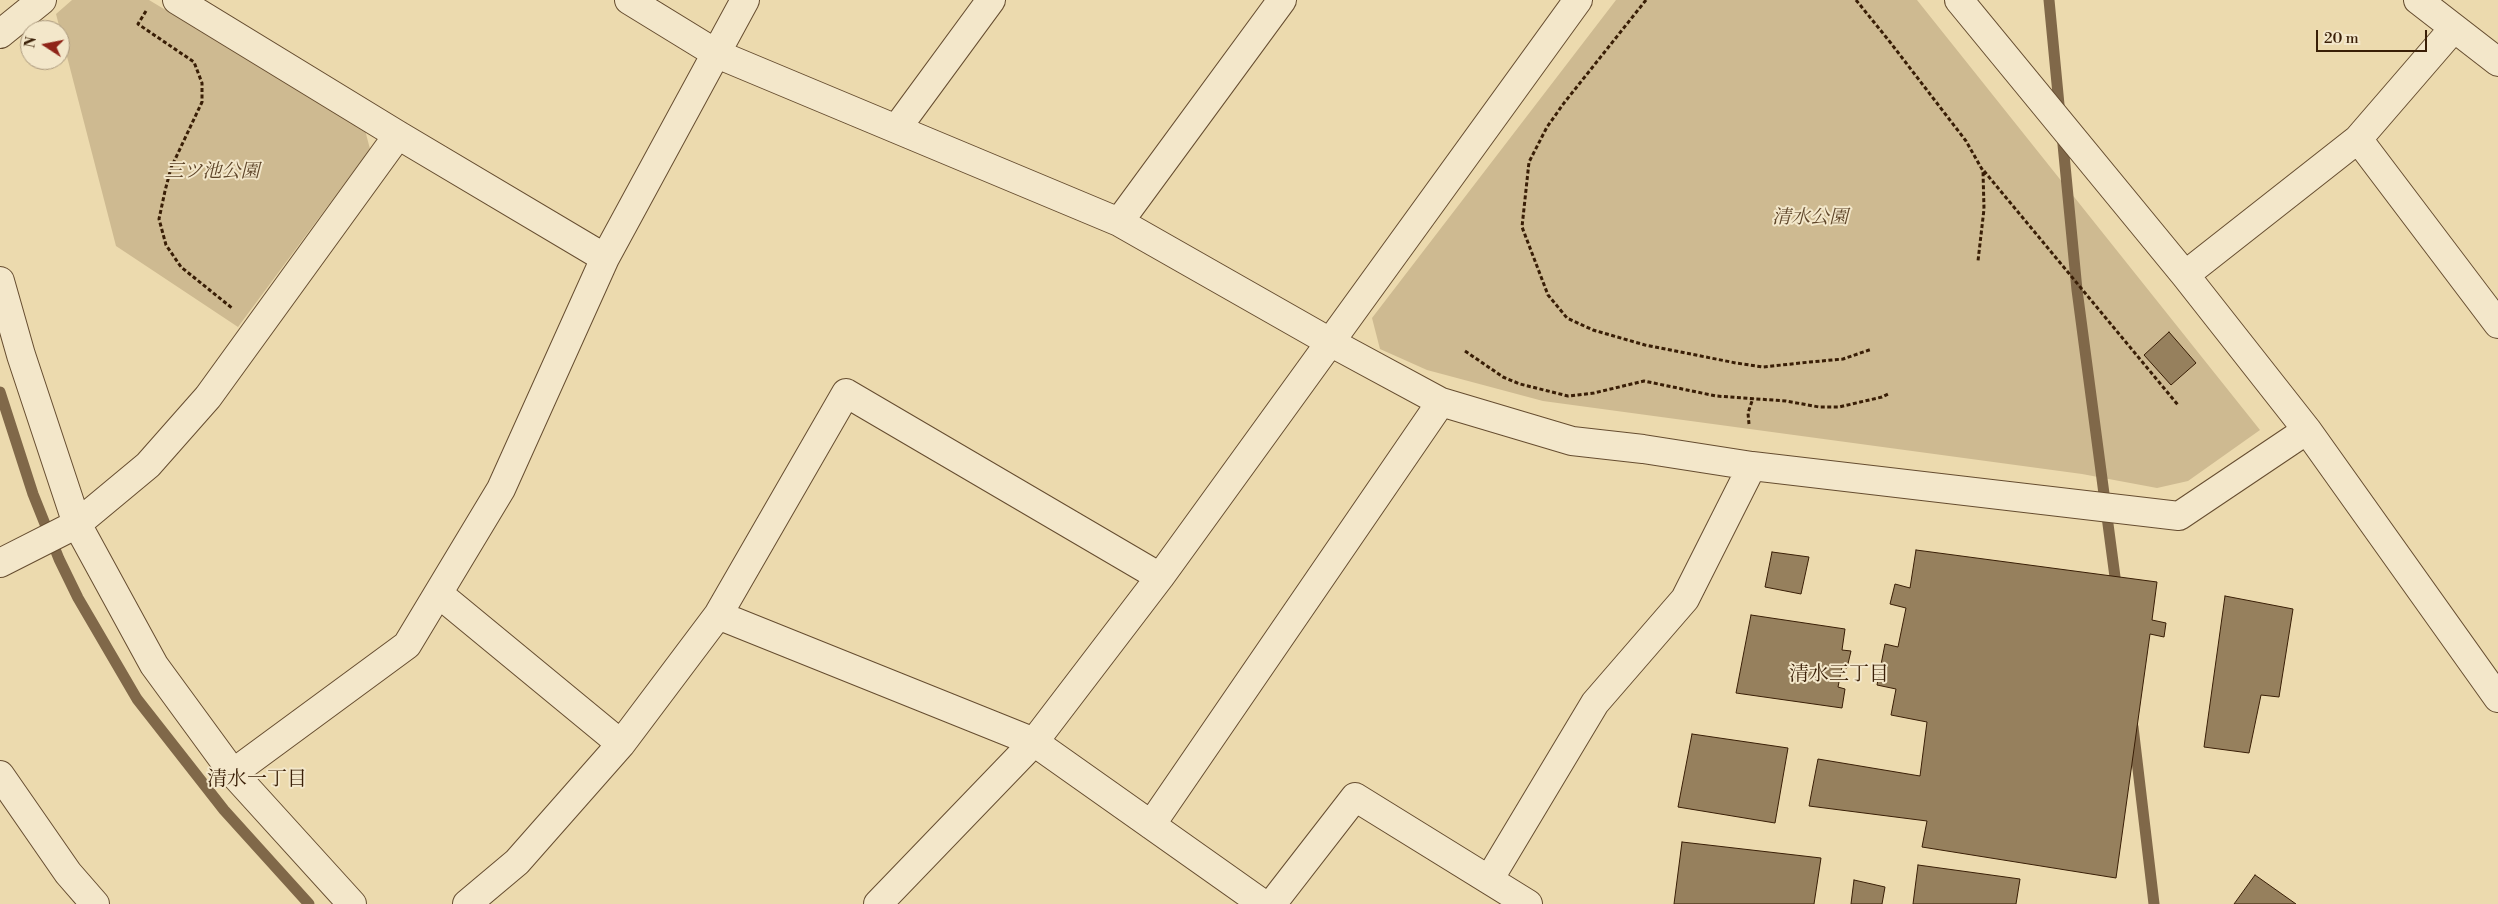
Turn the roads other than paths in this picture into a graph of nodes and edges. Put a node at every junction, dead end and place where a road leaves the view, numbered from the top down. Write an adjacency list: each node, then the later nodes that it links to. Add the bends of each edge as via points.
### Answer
1 (42, 0): 11 (street)
2 (177, 0): 15 (street)
3 (629, 0): 12 (street)
4 (745, 0): 12 (street)
5 (991, 0): 14 (street)
6 (1282, 0): 17 (street)
7 (1578, 0): 22 (street)
8 (1959, 0): 19 (street)
9 (2418, 0): 10 (street)
10 (2453, 29): 13 (street); 16 (street)
11 (0, 34)
12 (717, 54): 14 (street); 18 (street)
13 (2498, 62)
14 (897, 128): 17 (street)
15 (398, 136): 18 (street); 26 (street, via 208,397 148,464)
16 (2358, 139): 19 (street); 21 (street)
17 (1120, 222): 22 (street)
18 (605, 258): 29 (street, via 501,488)
19 (2185, 275): 24 (street)
20 (0, 281): 26 (street)
21 (2498, 324)
22 (1330, 342): 23 (street); 28 (street)
23 (1441, 402): 25 (street, via 1572,442); 36 (street)
24 (2307, 430): 25 (street, via 2179,516); 31 (street)
25 (1752, 466): 37 (street, via 1685,600 1595,703)
26 (77, 524): 27 (street); 34 (street, via 154,665)
27 (0, 562)
28 (1160, 577): 30 (street, via 846,393); 32 (street)
29 (439, 594): 33 (street); 34 (street, via 407,644)
30 (718, 615): 32 (street); 33 (street)
31 (2498, 698)
32 (1034, 742): 36 (street); 41 (street)
33 (621, 744): 40 (street, via 517,862)
34 (233, 773): 39 (street)
35 (0, 774): 38 (street, via 68,873)
36 (1151, 825): 42 (street)
37 (1490, 878): 43 (street, via 1355,797); 44 (street)
38 (95, 904)
39 (352, 904)
40 (467, 904)
41 (878, 904)
42 (1263, 904)
43 (1272, 904)
44 (1528, 904)

